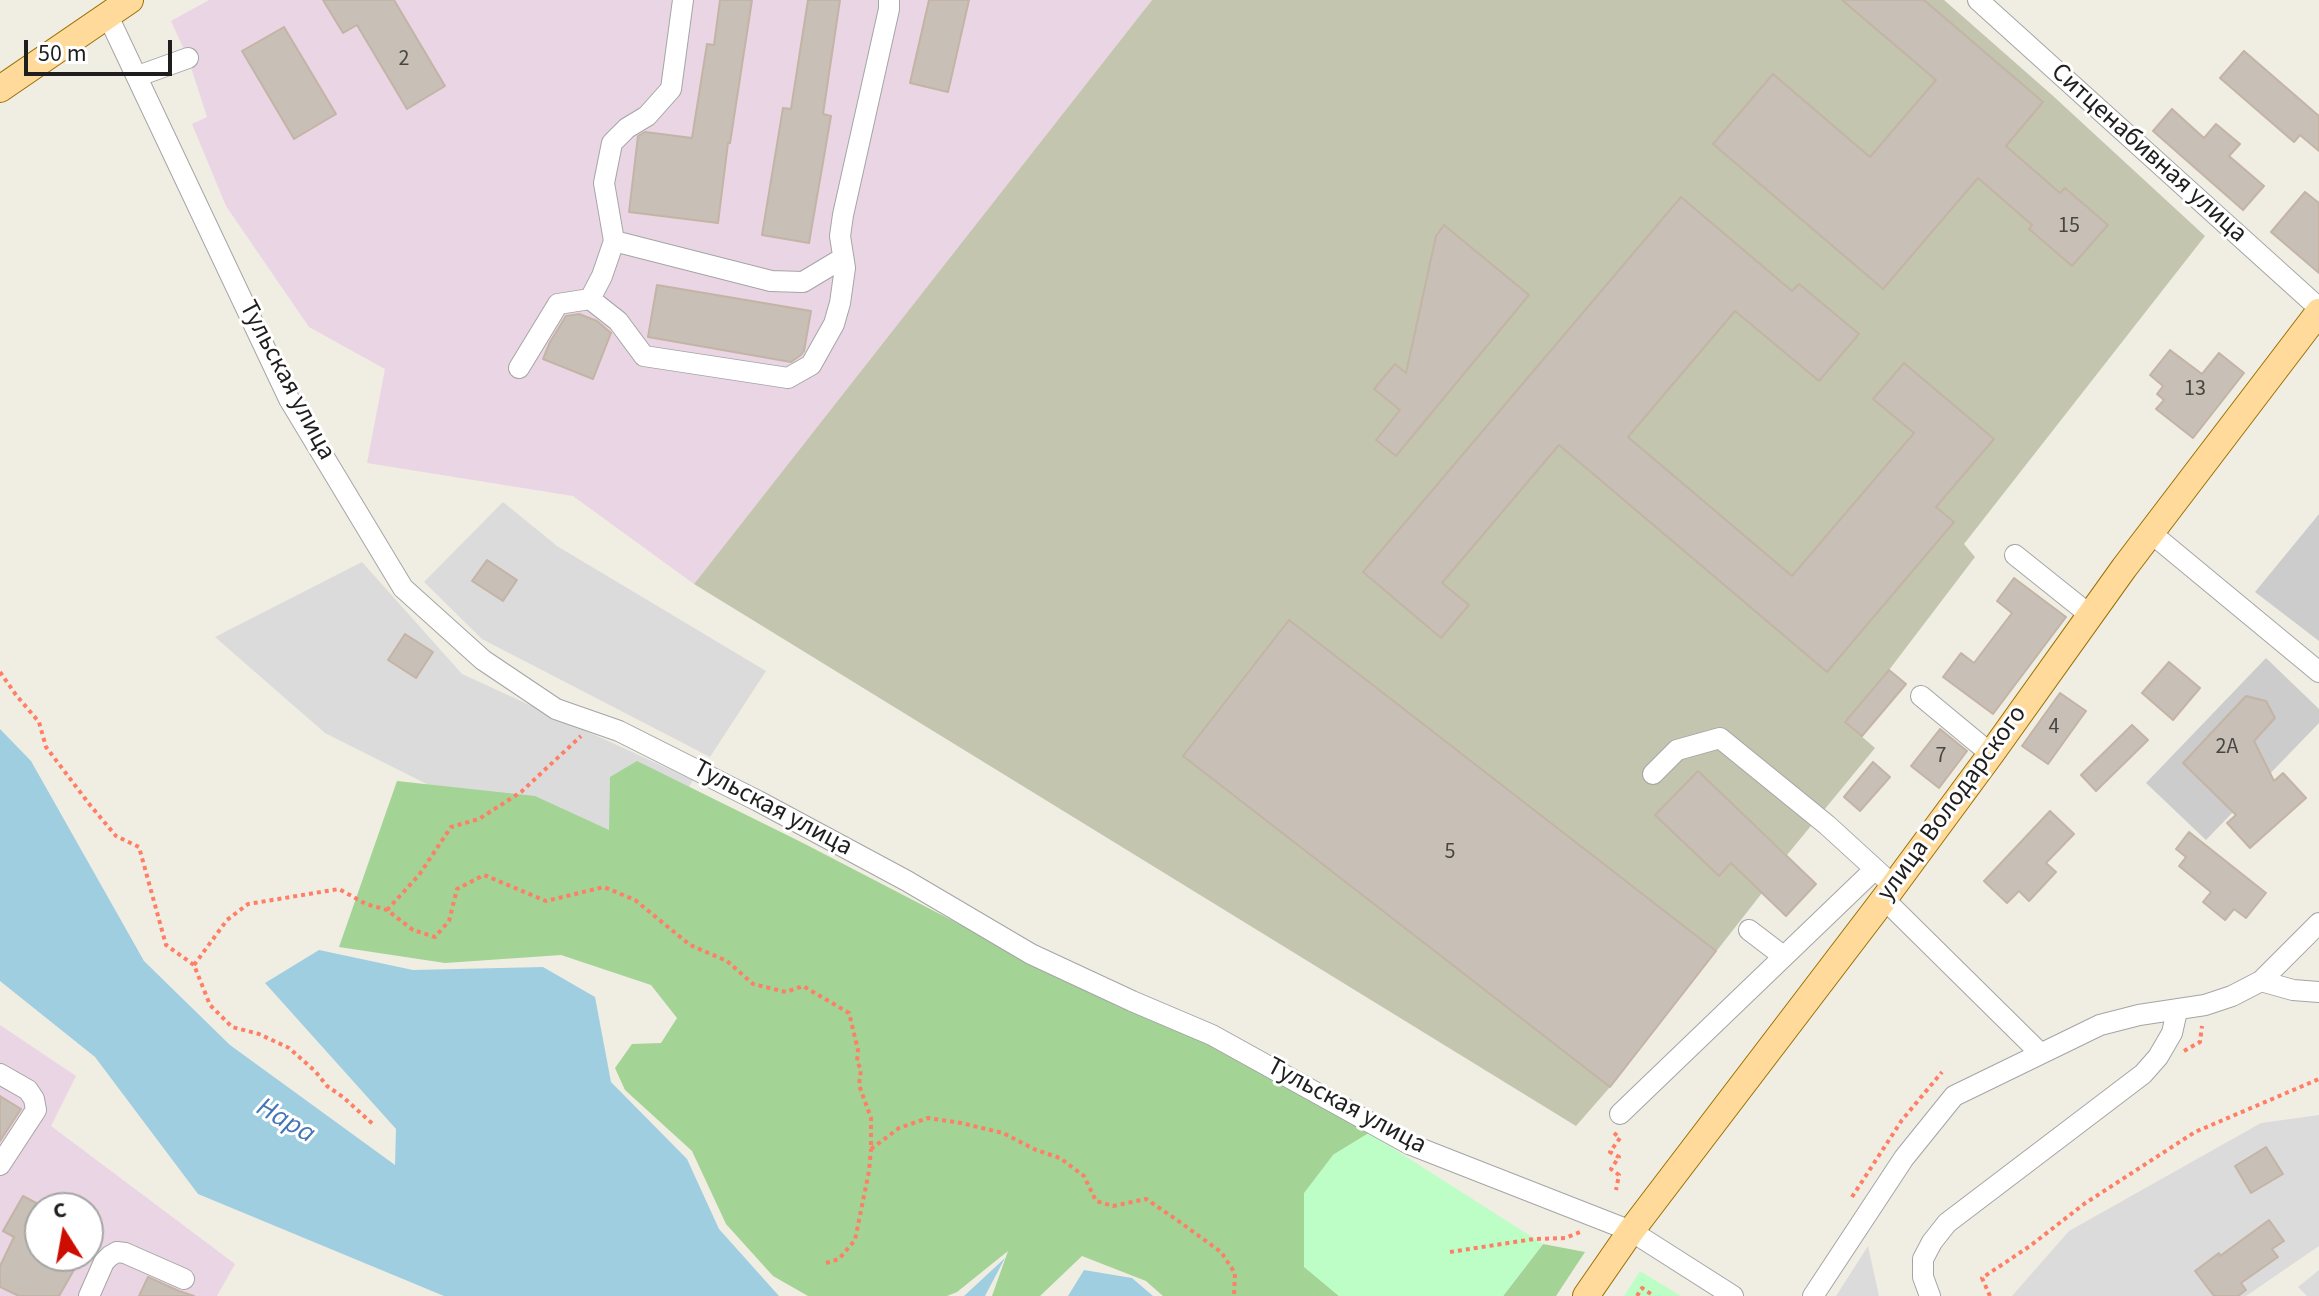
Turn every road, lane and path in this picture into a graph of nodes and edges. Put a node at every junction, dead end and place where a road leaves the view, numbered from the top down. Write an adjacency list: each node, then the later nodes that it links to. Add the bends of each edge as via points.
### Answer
1 (130, 0): 5 (main road)
2 (683, 0): 9 (street, via 671,89 612,143 604,183)
3 (889, 0): 10 (street, via 843,215)
4 (1978, 0): 12 (street, Ситценабивная улица)
5 (107, 14): 7 (street, Тульская улица); 8 (main road)
6 (188, 58): 7 (street)
7 (138, 76): 20 (street, Тульская улица, via 289,399 403,588 483,660 556,709)
8 (0, 89)
9 (614, 241): 10 (street, via 771,281 803,282); 11 (street)
10 (843, 258): 11 (street, via 834,324 811,365 788,378 644,356 618,321)
11 (590, 299): 13 (street, via 558,304)
12 (2319, 310): 14 (main road, улица Володарского)
13 (519, 368)
14 (2151, 533): 16 (main road, улица Володарского); 18 (street)
15 (2015, 555): 16 (street)
16 (2090, 615): 21 (main road, улица Володарского)
17 (0, 672): 28 (path, via 39,722 46,747 90,805 116,836 139,847 166,945)
18 (2319, 672)
19 (1921, 696): 21 (street)
20 (600, 724): 24 (path, via 575,740 521,792 479,819 451,827); 41 (street, Тульская улица, via 772,808 1031,954 1212,1035 1409,1144)
21 (1991, 754): 23 (main road, улица Володарского)
22 (1653, 774): 23 (street, via 1677,750 1720,738 1827,825)
23 (1884, 885): 27 (street); 32 (street); 41 (main road, улица Володарского)
24 (387, 910): 28 (path, via 339,889 248,904 227,920); 37 (path, via 413,930 435,937 449,921 457,889 484,875 546,901 604,887 635,900 690,945 727,961 753,984 786,992 803,986 849,1013 861,1069 859,1085 871,1118)
25 (2319, 923): 29 (street)
26 (1749, 930): 27 (street)
27 (1783, 956): 35 (street)
28 (194, 965): 36 (path, via 210,1005 232,1027 289,1048)
29 (2261, 981): 30 (street); 31 (street, via 2232,996)
30 (2319, 992)
31 (2177, 1011): 32 (street, via 2100,1025); 52 (street, via 2172,1033 2143,1074 1947,1223 1923,1259)
32 (2040, 1053): 51 (street, via 1954,1096 1904,1158)
33 (0, 1074): 38 (street, via 28,1090 36,1110)
34 (2319, 1079): 53 (path, via 2195,1132 2084,1204 1982,1278)
35 (1620, 1114): 39 (path, via 1611,1131 1620,1138 1610,1152 1619,1157 1611,1169 1619,1175)
36 (375, 1126)
37 (871, 1149): 43 (path, via 855,1240 839,1259); 46 (path, via 899,1128 928,1118 1003,1133 1060,1158 1084,1176 1096,1201 1113,1206 1146,1199 1177,1220 1221,1252 1235,1273)
38 (0, 1165)
39 (1616, 1190)
40 (1593, 1226): 42 (path, via 1565,1238)
41 (1631, 1231): 47 (main road, улица Володарского); 50 (street, Тульская улица)
42 (1450, 1252)
43 (826, 1263)
44 (184, 1279): 45 (street, via 117,1252 104,1262)
45 (89, 1296)
46 (1234, 1296)
47 (1586, 1296)
48 (1637, 1296): 49 (path, via 1642,1288)
49 (1654, 1296)
50 (1733, 1296)
51 (1813, 1296)
52 (1930, 1296)
53 (1990, 1296)

